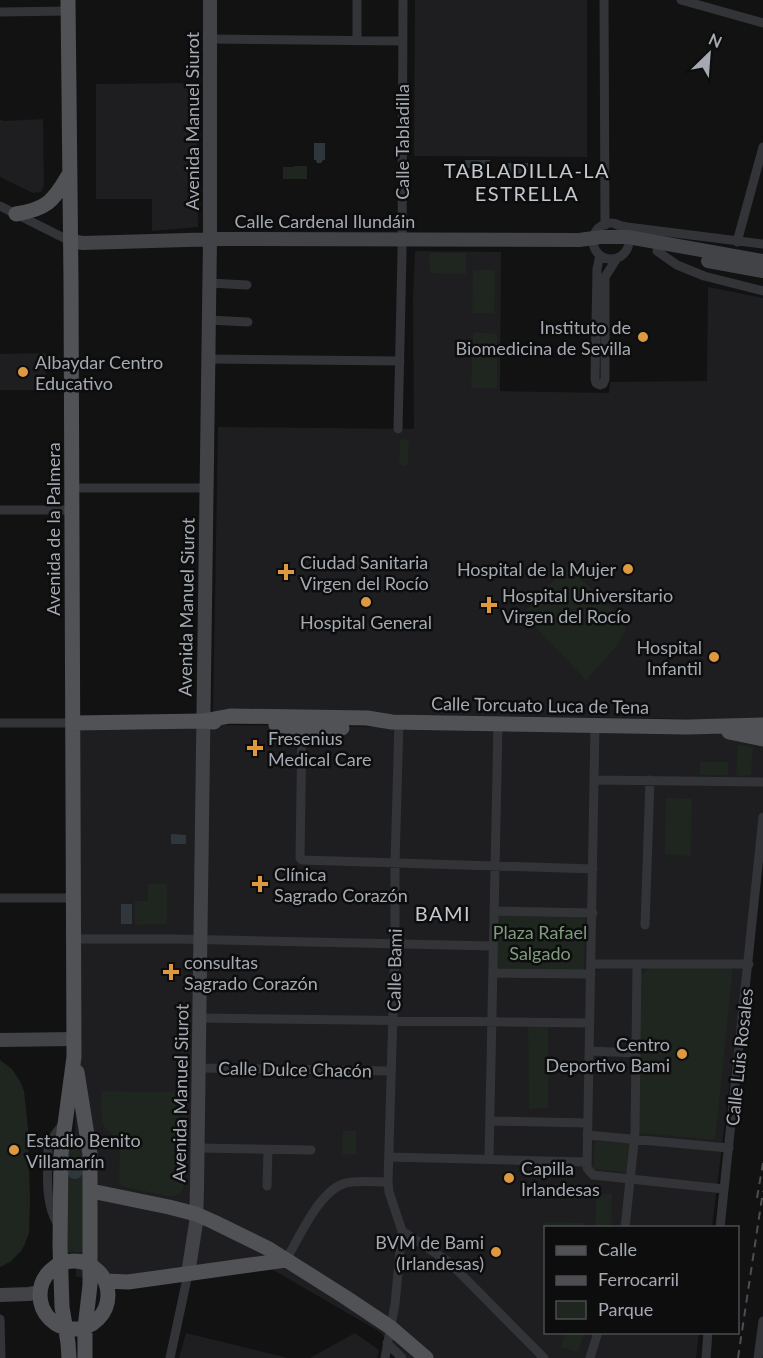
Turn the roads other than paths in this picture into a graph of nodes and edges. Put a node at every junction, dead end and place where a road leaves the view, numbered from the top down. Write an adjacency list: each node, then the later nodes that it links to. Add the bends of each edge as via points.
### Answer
1 (210, 0): 9 (main road, Avenida Manuel Siurot)
2 (357, 0): 10 (street)
3 (403, 0): 11 (street, Calle Tabladilla)
4 (604, 0): 16 (street)
5 (681, 0): 8 (street)
6 (68, 6): 7 (street); 13 (main road, Avenida de la Palmera)
7 (0, 12)
8 (763, 23)
9 (210, 39): 10 (street); 18 (main road, Avenida Manuel Siurot)
10 (357, 41): 11 (street)
11 (403, 41): 19 (street, Calle Tabladilla)
12 (763, 147): 22 (street)
13 (70, 173): 15 (main road, via 49,203); 20 (main road, Avenida de la Palmera)
14 (0, 206): 15 (street)
15 (16, 214): 20 (street)
16 (604, 225): 17 (street); 23 (street, via 596,231)
17 (617, 225): 21 (street); 22 (street)
18 (210, 239): 19 (main road, Calle Cardenal Ilundáin); 20 (main road, Calle Cardenal Ilundáin); 29 (main road, Avenida Manuel Siurot)
19 (402, 240): 23 (main road, Calle Cardenal Ilundáin); 35 (street, Calle Tabladilla)
20 (70, 241): 37 (main road, Avenida de la Palmera)
21 (628, 241): 23 (main road, Calle Cardenal Ilundáin); 25 (main road, Calle Cardenal Ilundáin); 26 (street, via 624,253); 27 (main road, Calle Cardenal Ilundáin)
22 (738, 242): 24 (street)
23 (591, 244): 26 (street, via 610,259); 26 (street, via 597,269 600,365 605,277)
24 (763, 244)
25 (657, 251): 28 (main road, Calle Cardenal Ilundáin); 31 (street, Calle Cardenal Ilundáin, via 704,276)
26 (617, 258)
27 (763, 261)
28 (763, 272)
29 (209, 283): 30 (street); 32 (main road, Avenida Manuel Siurot)
30 (247, 285)
31 (763, 291)
32 (208, 320): 33 (street); 34 (main road, Avenida Manuel Siurot)
33 (248, 322)
34 (207, 359): 35 (street); 38 (main road, Avenida Manuel Siurot)
35 (400, 361): 36 (street, Calle Tabladilla)
36 (399, 429)
37 (72, 488): 38 (street); 40 (main road, Avenida de la Palmera)
38 (206, 488): 41 (main road, Avenida Manuel Siurot)
39 (0, 510): 40 (street)
40 (72, 510): 44 (main road, Avenida de la Palmera)
41 (203, 721): 42 (main road, Calle Torcuato Luca de Tena, via 230,716); 44 (main road, Calle Torcuato Luca de Tena); 49 (main road, Calle Torcuato Luca de Tena); 64 (main road, Avenida Manuel Siurot)
42 (396, 722): 45 (main road, Calle Torcuato Luca de Tena); 49 (main road, Calle Torcuato Luca de Tena, via 368,727); 55 (street, Calle Bami)
43 (0, 723): 44 (street, Calle Torcuato Luca de Tena)
44 (73, 723): 59 (main road, Avenida de la Palmera)
45 (498, 724): 46 (main road, Calle Torcuato Luca de Tena); 56 (street)
46 (595, 725): 48 (main road, Calle Torcuato Luca de Tena); 51 (street)
47 (763, 725): 48 (main road, Calle Torcuato Luca de Tena)
48 (687, 727): 50 (main road, Calle Torcuato Luca de Tena)
49 (302, 728): 55 (street, via 300,858)
50 (763, 739)
51 (594, 780): 52 (street); 57 (street)
52 (650, 780): 53 (street); 62 (street)
53 (763, 782)
54 (763, 818): 68 (street, Calle Luis Rosales)
55 (395, 863): 56 (street); 65 (street, Calle Bami)
56 (495, 867): 57 (street); 60 (street)
57 (593, 869): 61 (street)
58 (0, 898): 59 (street)
59 (74, 898): 63 (main road, Avenida de la Palmera)
60 (494, 911): 61 (street); 66 (street)
61 (593, 913): 69 (street)
62 (645, 925)
63 (73, 939): 64 (street); 75 (main road, Avenida de la Palmera)
64 (200, 940): 65 (street); 71 (main road, Avenida Manuel Siurot)
65 (395, 945): 66 (street); 72 (street, Calle Bami)
66 (493, 946): 70 (street)
67 (637, 964): 68 (street); 69 (street); 78 (street)
68 (748, 964): 87 (street, Calle Luis Rosales)
69 (591, 969): 70 (street); 74 (street)
70 (493, 973): 73 (street)
71 (199, 1018): 72 (street); 80 (main road, Avenida Manuel Siurot)
72 (393, 1020): 73 (street); 81 (street, Calle Bami)
73 (491, 1022): 74 (street); 82 (street)
74 (591, 1023): 77 (street)
75 (74, 1039): 76 (main road); 79 (main road, Avenida de la Palmera)
76 (0, 1040)
77 (590, 1051): 78 (street); 83 (street)
78 (636, 1053): 85 (street)
79 (74, 1057): 97 (main road, via 90,1154); 103 (main road, via 61,1154)
80 (198, 1068): 81 (street, Calle Dulce Chacón); 86 (main road, Avenida Manuel Siurot)
81 (391, 1071): 90 (street, Calle Bami)
82 (490, 1121): 83 (street); 91 (street)
83 (588, 1124): 84 (street)
84 (587, 1135): 85 (street); 92 (street)
85 (634, 1140): 87 (street); 93 (street)
86 (197, 1148): 88 (street); 98 (main road, Avenida Manuel Siurot)
87 (729, 1148): 96 (street, Calle Luis Rosales)
88 (268, 1150): 89 (street); 95 (street)
89 (310, 1150)
90 (389, 1157): 91 (street); 94 (street, Calle Bami)
91 (489, 1159): 92 (street)
92 (587, 1162): 93 (street, via 593,1174)
93 (630, 1179): 96 (street); 99 (street)
94 (388, 1182): 101 (street, Calle Bami); 102 (street, via 346,1182 330,1190)
95 (267, 1186)
96 (724, 1189): 100 (street, Calle Luis Rosales)
97 (91, 1191): 98 (main road); 104 (main road)
98 (196, 1214): 102 (main road); 105 (main road, Avenida Manuel Siurot)
99 (625, 1226)
100 (720, 1226)
101 (402, 1231): 113 (street); 126 (street, via 449,1262)
102 (286, 1260): 105 (main road); 113 (main road)
103 (60, 1264): 104 (main road); 109 (main road, via 46,1275); 114 (main road)
104 (90, 1265): 106 (main road); 115 (main road)
105 (188, 1274): 107 (main road); 122 (street)
106 (105, 1281): 107 (main road); 110 (main road)
107 (128, 1282): 110 (main road)
108 (0, 1295): 109 (main road)
109 (37, 1296): 114 (main road, via 49,1319)
110 (107, 1302): 115 (main road, via 101,1316)
111 (0, 1319): 119 (street)
112 (763, 1321): 129 (street)
113 (390, 1327): 118 (street); 125 (main road)
114 (65, 1328): 115 (main road); 120 (main road)
115 (86, 1328): 121 (main road)
116 (597, 1334): 127 (street)
117 (708, 1334): 128 (street)
118 (387, 1343): 123 (street); 124 (street)
119 (1, 1358)
120 (69, 1358)
121 (84, 1358)
122 (170, 1358)
123 (384, 1358)
124 (402, 1358)
125 (426, 1358)
126 (544, 1358)
127 (590, 1358)
128 (706, 1358)
129 (758, 1358)

